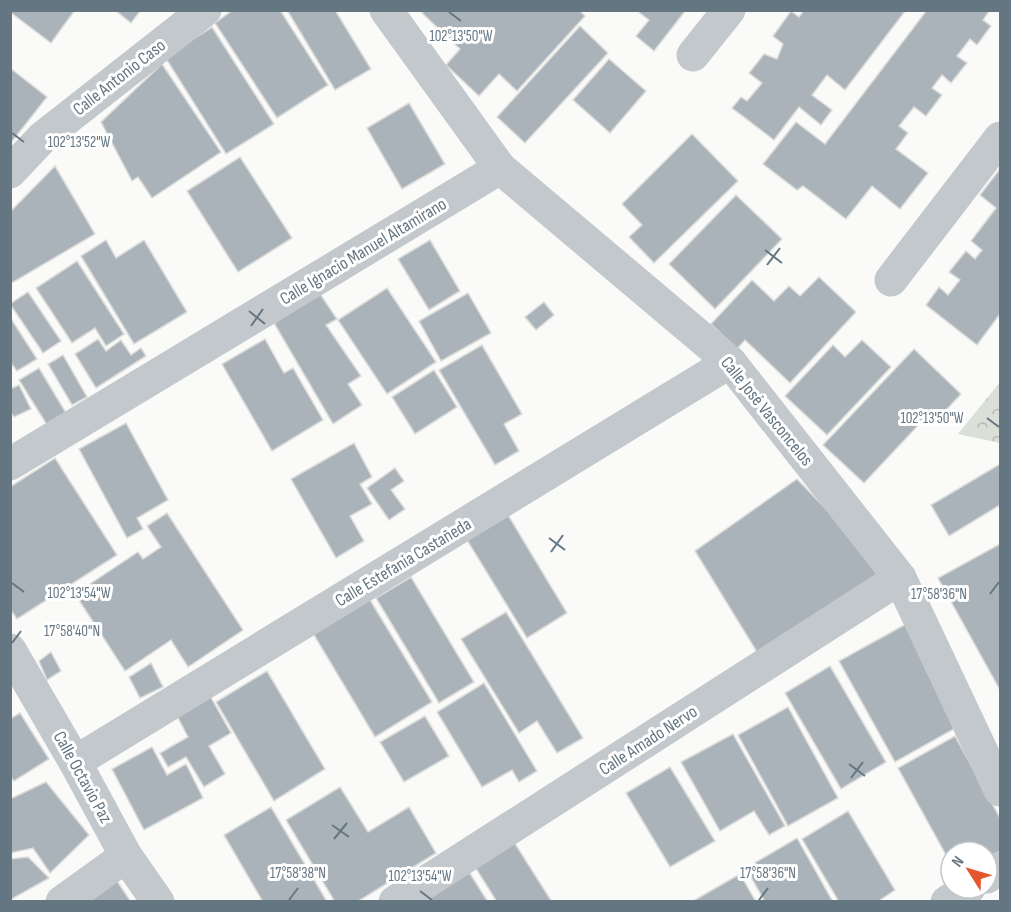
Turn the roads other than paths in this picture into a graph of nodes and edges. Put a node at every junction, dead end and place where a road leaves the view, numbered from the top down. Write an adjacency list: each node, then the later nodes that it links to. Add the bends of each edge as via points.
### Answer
1 (205, 10): 7 (street, Calle Antonio Caso, via 42,138)
2 (386, 10): 6 (street, Calle José Vasconcelos)
3 (729, 10): 4 (street)
4 (693, 55)
5 (1000, 138): 8 (street)
6 (500, 168): 9 (street, Calle José Vasconcelos); 10 (street, Calle Ignacio Manuel Altamirano)
7 (10, 172)
8 (891, 280)
9 (730, 362): 11 (street, Calle José Vasconcelos); 13 (street, Calle Estefania Castañeda)
10 (10, 464)
11 (900, 578): 14 (street, Calle José Vasconcelos); 18 (street, Calle Amado Nervo)
12 (10, 650): 13 (street, Calle Octavio Paz)
13 (75, 762): 15 (street, Calle Octavio Paz)
14 (1000, 790)
15 (126, 856): 16 (street); 17 (street, Calle Octavio Paz)
16 (62, 902)
17 (158, 902)
18 (395, 902)

